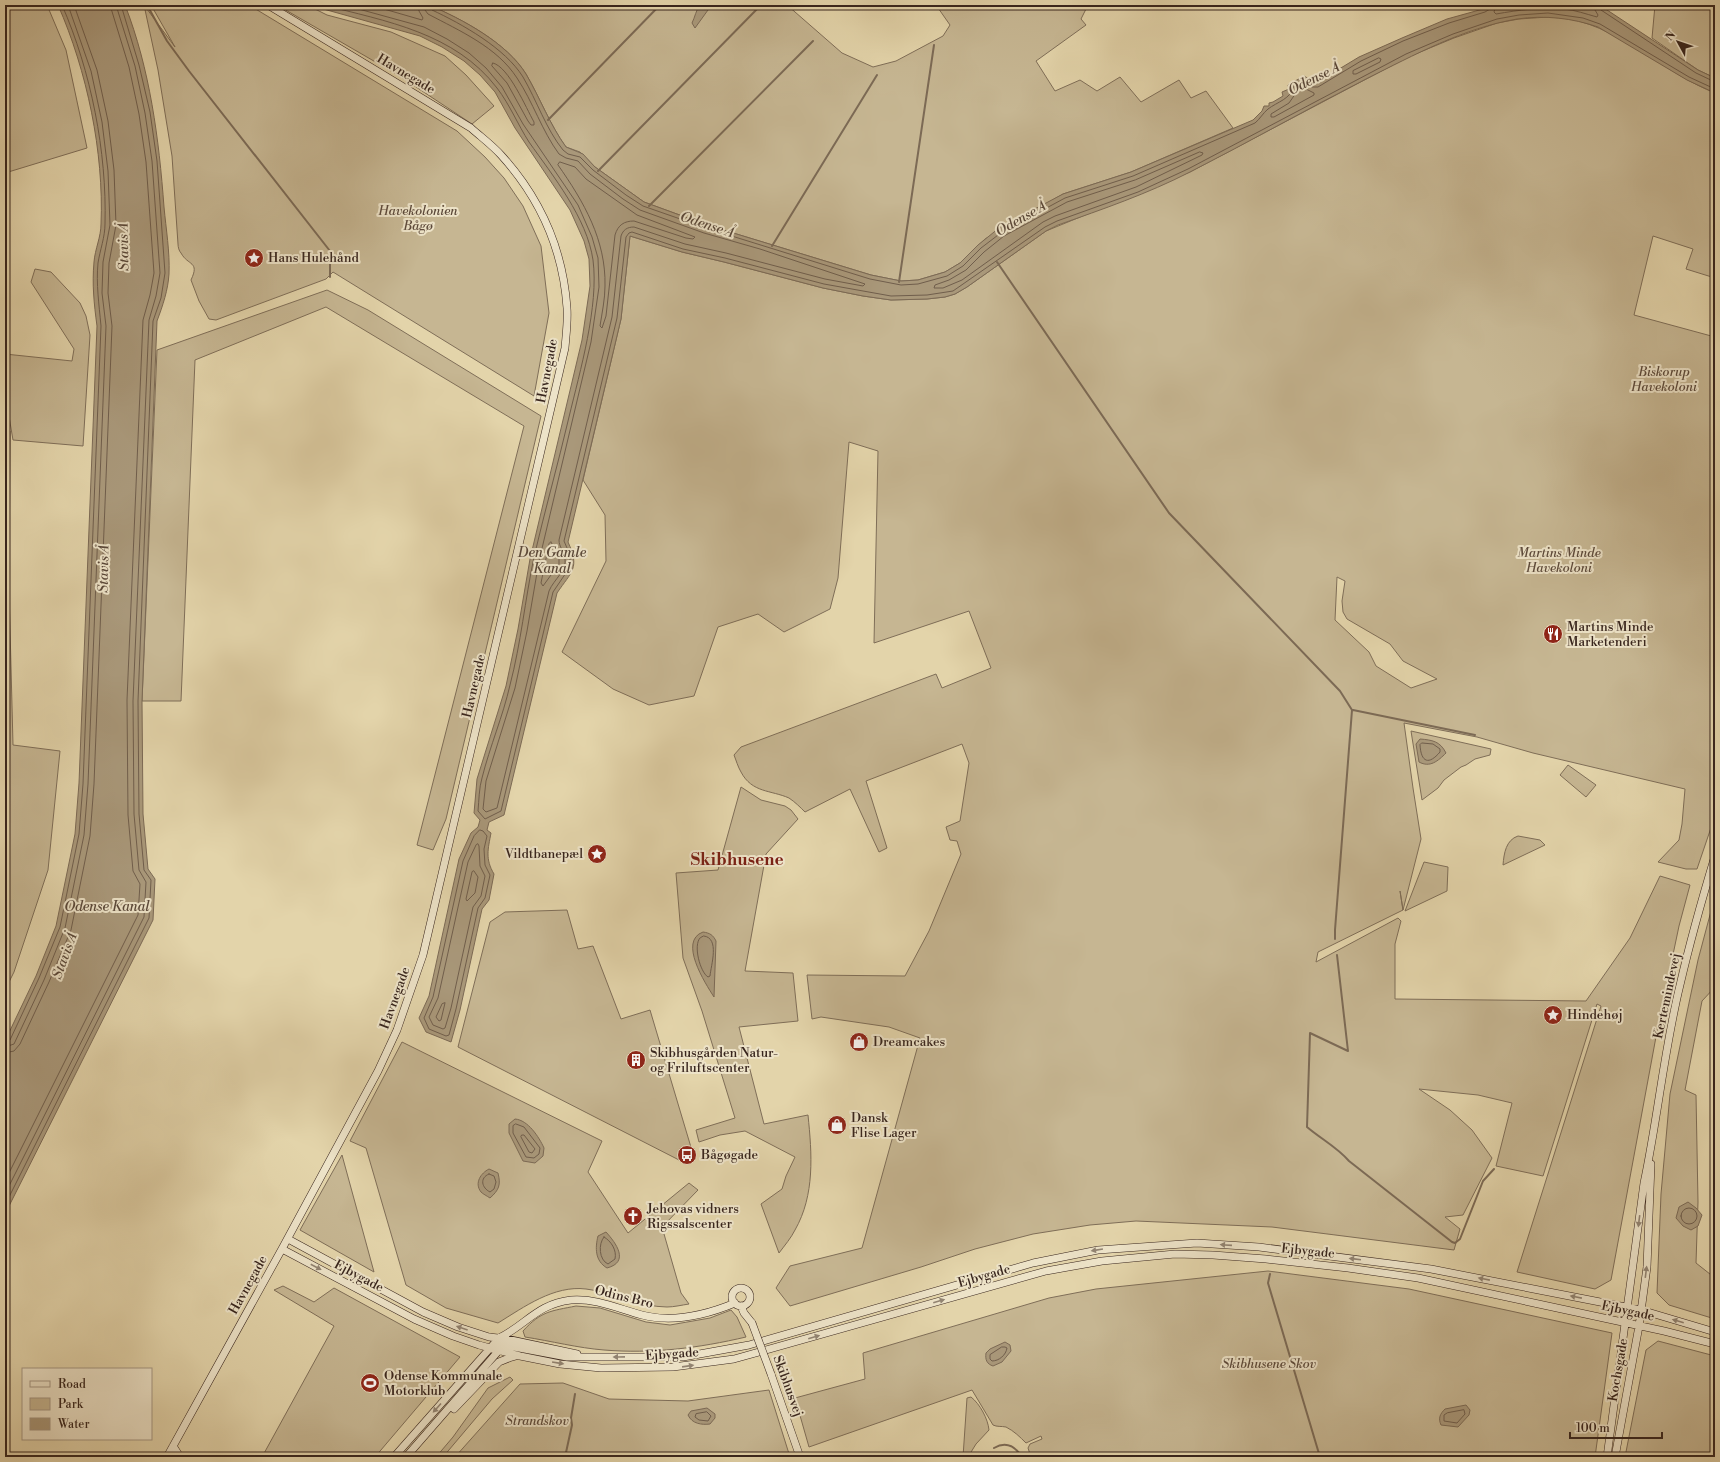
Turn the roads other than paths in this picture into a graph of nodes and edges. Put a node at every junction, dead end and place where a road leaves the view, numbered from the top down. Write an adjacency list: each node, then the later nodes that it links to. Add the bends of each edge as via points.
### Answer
1 (268, 5): 4 (main road, Havnegade, via 471,128 500,153 523,181 540,208 553,239 562,272 567,309 565,348 423,955 397,1030 380,1067)
2 (1715, 856): 3 (main road, Kertemindevej, via 1680,986)
3 (1652, 1143): 7 (main road, Kertemindevej, one-way to 7, via 1644,1183); 8 (main road, Kertemindevej, one-way to 3, via 1647,1267)
4 (288, 1239): 5 (main road, Havnegade); 13 (main road, Ejbygade, one-way to 4, via 458,1327 423,1312)
5 (282, 1249): 15 (main road, Ejbygade, one-way to 15, via 414,1319 453,1336); 20 (main road, Havnegade)
6 (739, 1302): 12 (main road, Odins Bro, via 680,1318 661,1318 589,1300 570,1300 538,1310); 25 (main road, Skibhusvej, bridge, via 752,1323)
7 (1628, 1308): 8 (main road, Ejbygade); 9 (main road, Kertemindevej); 18 (main road, Ejbygade, one-way to 18, via 1371,1260 1259,1247 1176,1244 1098,1250 1033,1263 742,1346 683,1357)
8 (1641, 1310): 10 (main road, Kochsgade); 11 (main road, Ejbygade, one-way to 8)
9 (1626, 1323): 10 (main road, Ejbygade); 17 (main road, Ejbygade, one-way to 9, via 560,1364 608,1368 674,1367 734,1359 1046,1271 1102,1261 1175,1254 1266,1259 1403,1276); 26 (main road, Kochsgade)
10 (1638, 1326): 14 (main road, Ejbygade); 27 (main road, Kochsgade)
11 (1715, 1332)
12 (509, 1335): 13 (main road, Ejbygade); 16 (main road, Odins Bro); 18 (main road, Ejbygade)
13 (499, 1338): 15 (main road)
14 (1715, 1344)
15 (491, 1348): 16 (main road, Ejbygade); 23 (main road, one-way to 23)
16 (501, 1348): 17 (main road, Ejbygade); 18 (main road); 19 (main road, Odins Bro)
17 (520, 1356): 19 (main road, via 499,1362 454,1409)
18 (594, 1358)
19 (442, 1416): 24 (main road)
20 (173, 1446): 21 (main road, Havnegade); 22 (main road)
21 (167, 1457)
22 (180, 1457)
23 (394, 1457)
24 (406, 1457)
25 (800, 1457)
26 (1607, 1457)
27 (1615, 1457)

